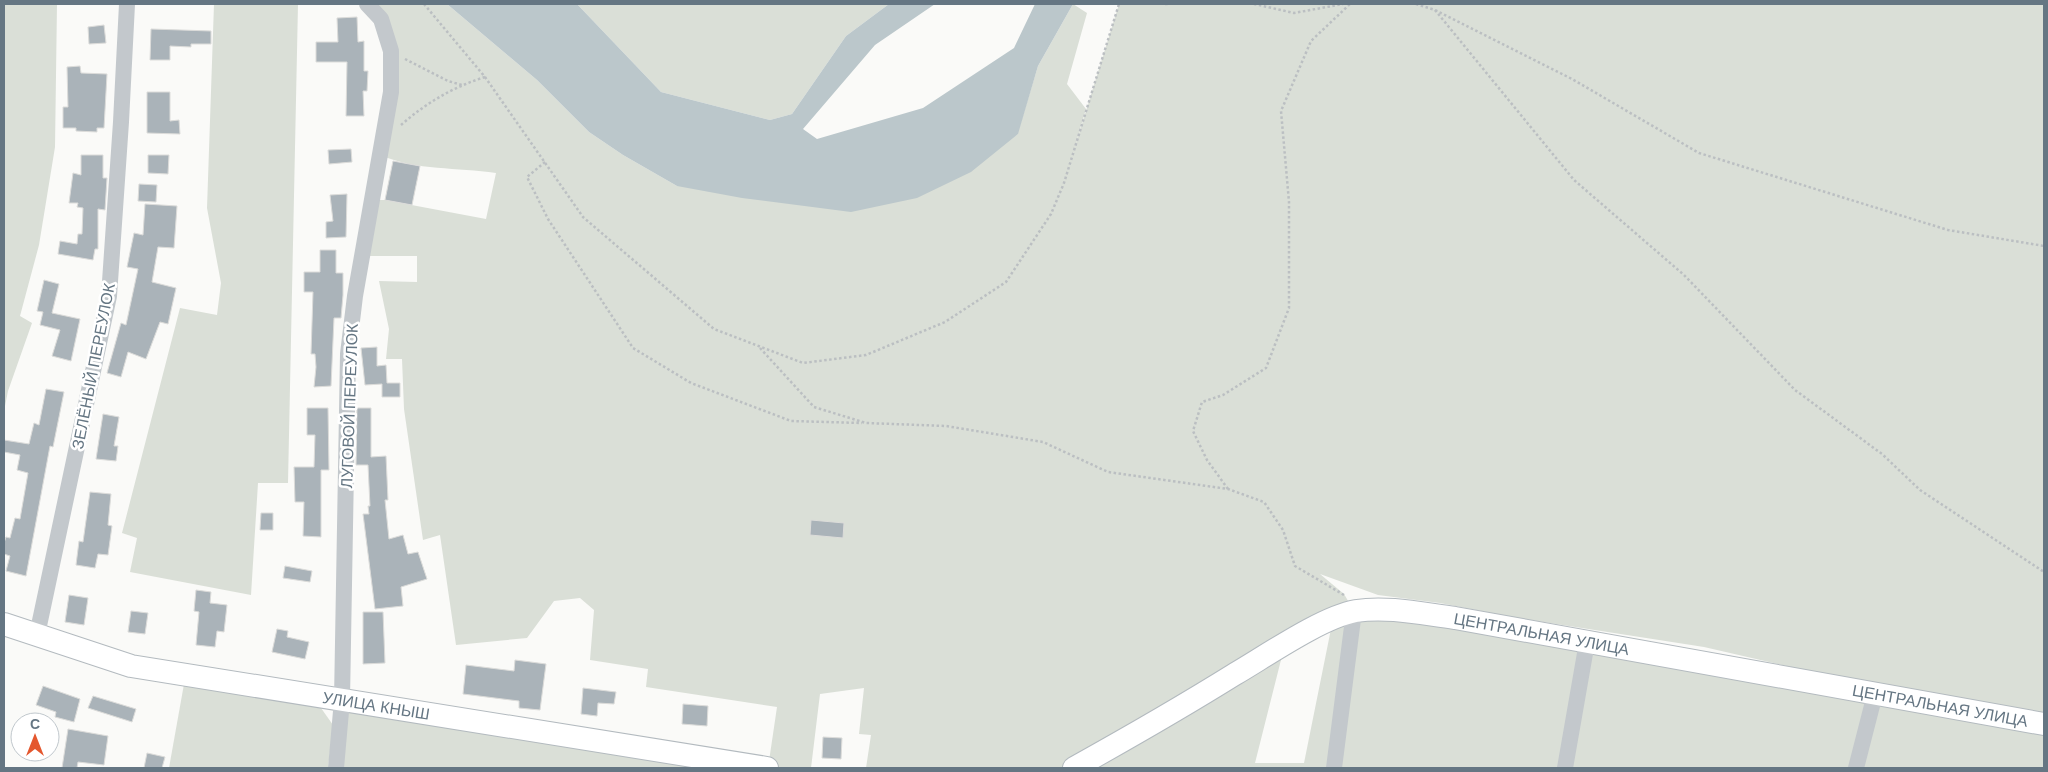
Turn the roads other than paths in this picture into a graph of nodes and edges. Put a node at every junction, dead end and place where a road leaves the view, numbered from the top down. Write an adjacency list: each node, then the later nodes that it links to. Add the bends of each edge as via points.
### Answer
1 (127, 4): 5 (street, ЗЕЛЁНЫЙ ПЕРЕУЛОК, via 109,296)
2 (367, 4): 8 (street, ЛУГОВОЙ ПЕРЕУЛОК, via 381,19 391,51 391,92 348,354)
3 (1354, 611): 6 (street, ЦЕНТРАЛЬНАЯ УЛИЦА, via 1377,609 1446,617); 12 (street, ЦЕНТРАЛЬНАЯ УЛИЦА, via 1285,644); 13 (street)
4 (4, 624): 5 (street, УЛИЦА КНЫШ)
5 (37, 635): 8 (street, УЛИЦА КНЫШ, via 131,666)
6 (1587, 642): 7 (street, ЦЕНТРАЛЬНАЯ УЛИЦА); 14 (street)
7 (1874, 694): 9 (street, ЦЕНТРАЛЬНАЯ УЛИЦА); 15 (street)
8 (342, 700): 10 (street, ЛУГОВОЙ ПЕРЕУЛОК); 11 (street, УЛИЦА КНЫШ)
9 (2044, 724)
10 (336, 768)
11 (761, 768)
12 (1074, 768)
13 (1334, 768)
14 (1565, 768)
15 (1856, 768)

